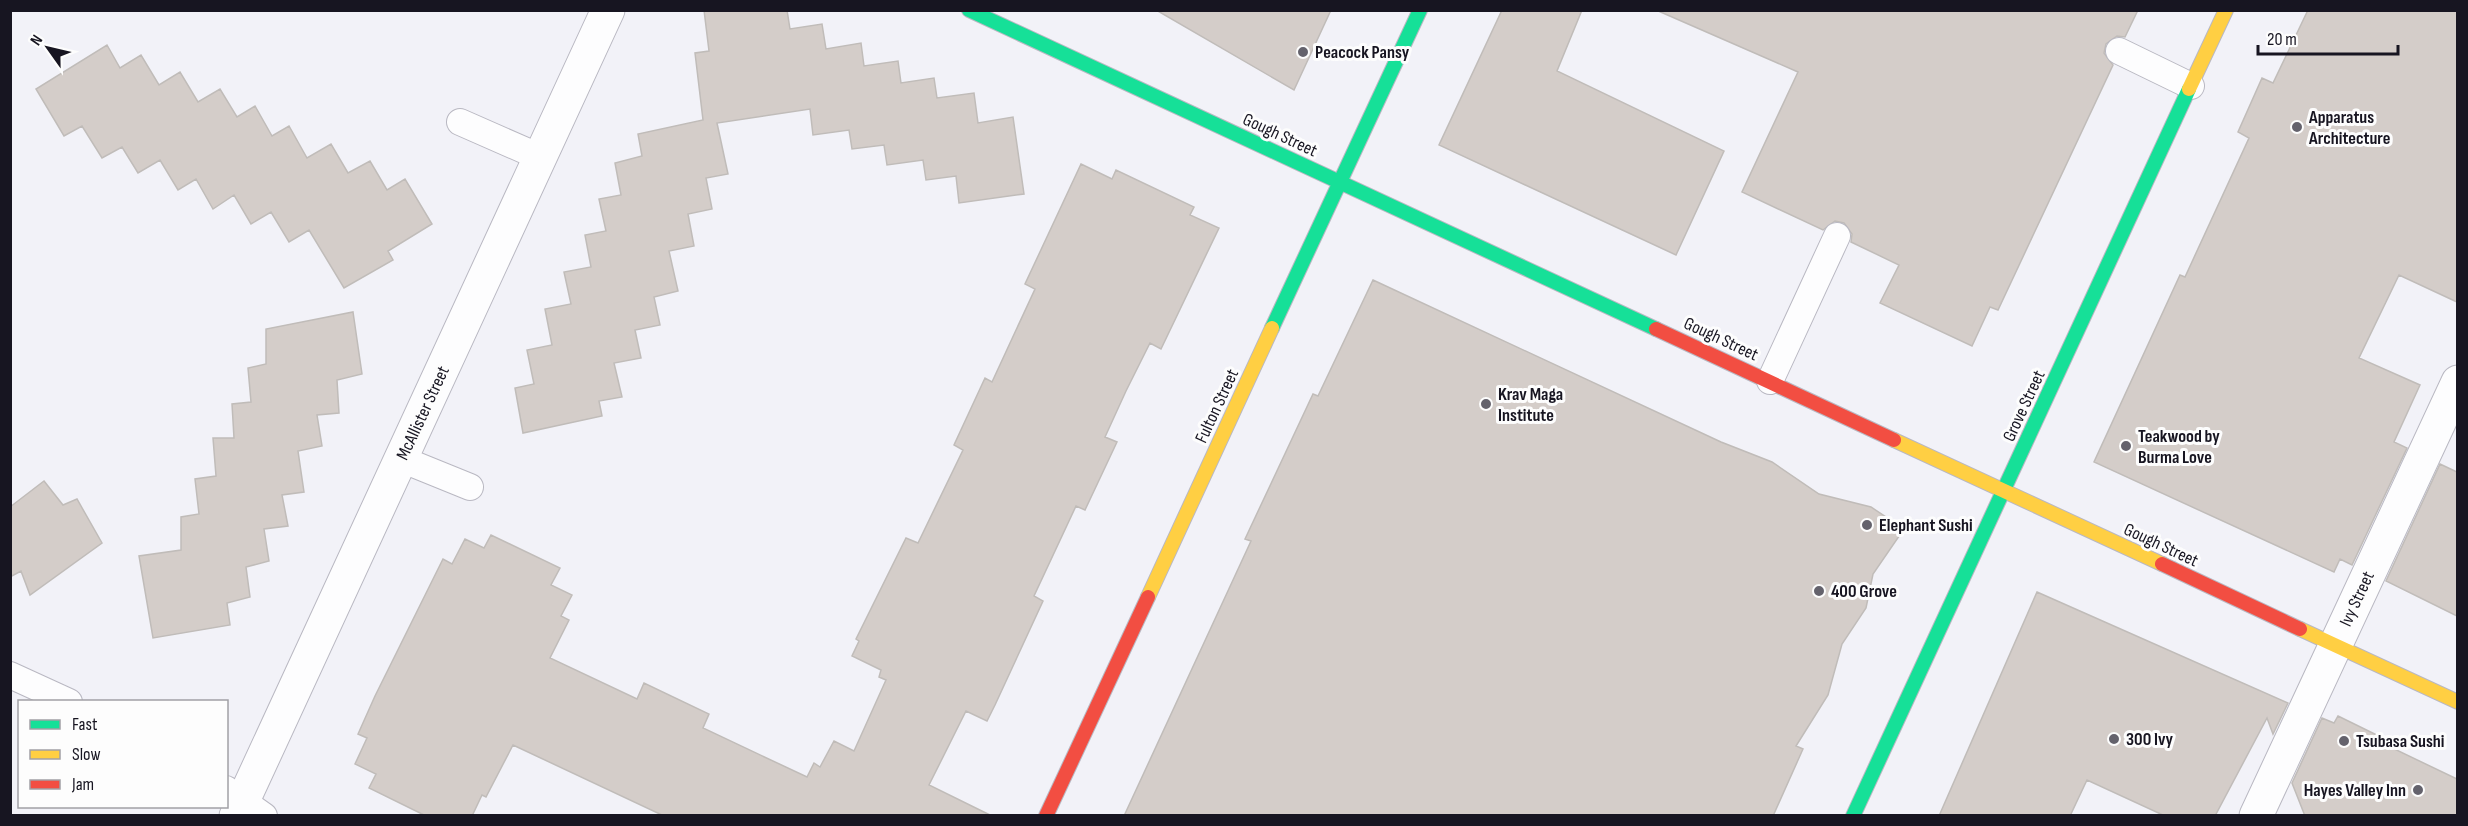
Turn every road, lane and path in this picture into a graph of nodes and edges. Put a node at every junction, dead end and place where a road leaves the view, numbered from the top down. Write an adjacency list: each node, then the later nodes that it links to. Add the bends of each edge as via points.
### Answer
1 (608, 10): 9 (street, McAllister Street)
2 (969, 10): 5 (street, Gough Street)
3 (1420, 10): 10 (street, Fulton Street)
4 (2226, 10): 7 (street, Grove Street)
5 (1010, 19): 10 (street, Gough Street)
6 (2119, 51): 7 (lane)
7 (2191, 87): 16 (street, Grove Street)
8 (460, 122): 9 (lane)
9 (542, 158): 14 (street, McAllister Street)
10 (1341, 183): 12 (street, Gough Street); 22 (street, Fulton Street)
11 (1837, 236): 12 (lane)
12 (1770, 381): 16 (street, Gough Street)
13 (2457, 382): 17 (street, Ivy Street)
14 (401, 459): 15 (lane); 21 (street, McAllister Street)
15 (470, 487)
16 (2004, 492): 17 (street, Gough Street); 23 (street, Grove Street)
17 (2336, 645): 20 (street, Gough Street); 24 (street, Ivy Street)
18 (10, 675): 19 (lane)
19 (65, 700)
20 (2457, 702)
21 (242, 805)
22 (1046, 816)
23 (1853, 816)
24 (2256, 816)

